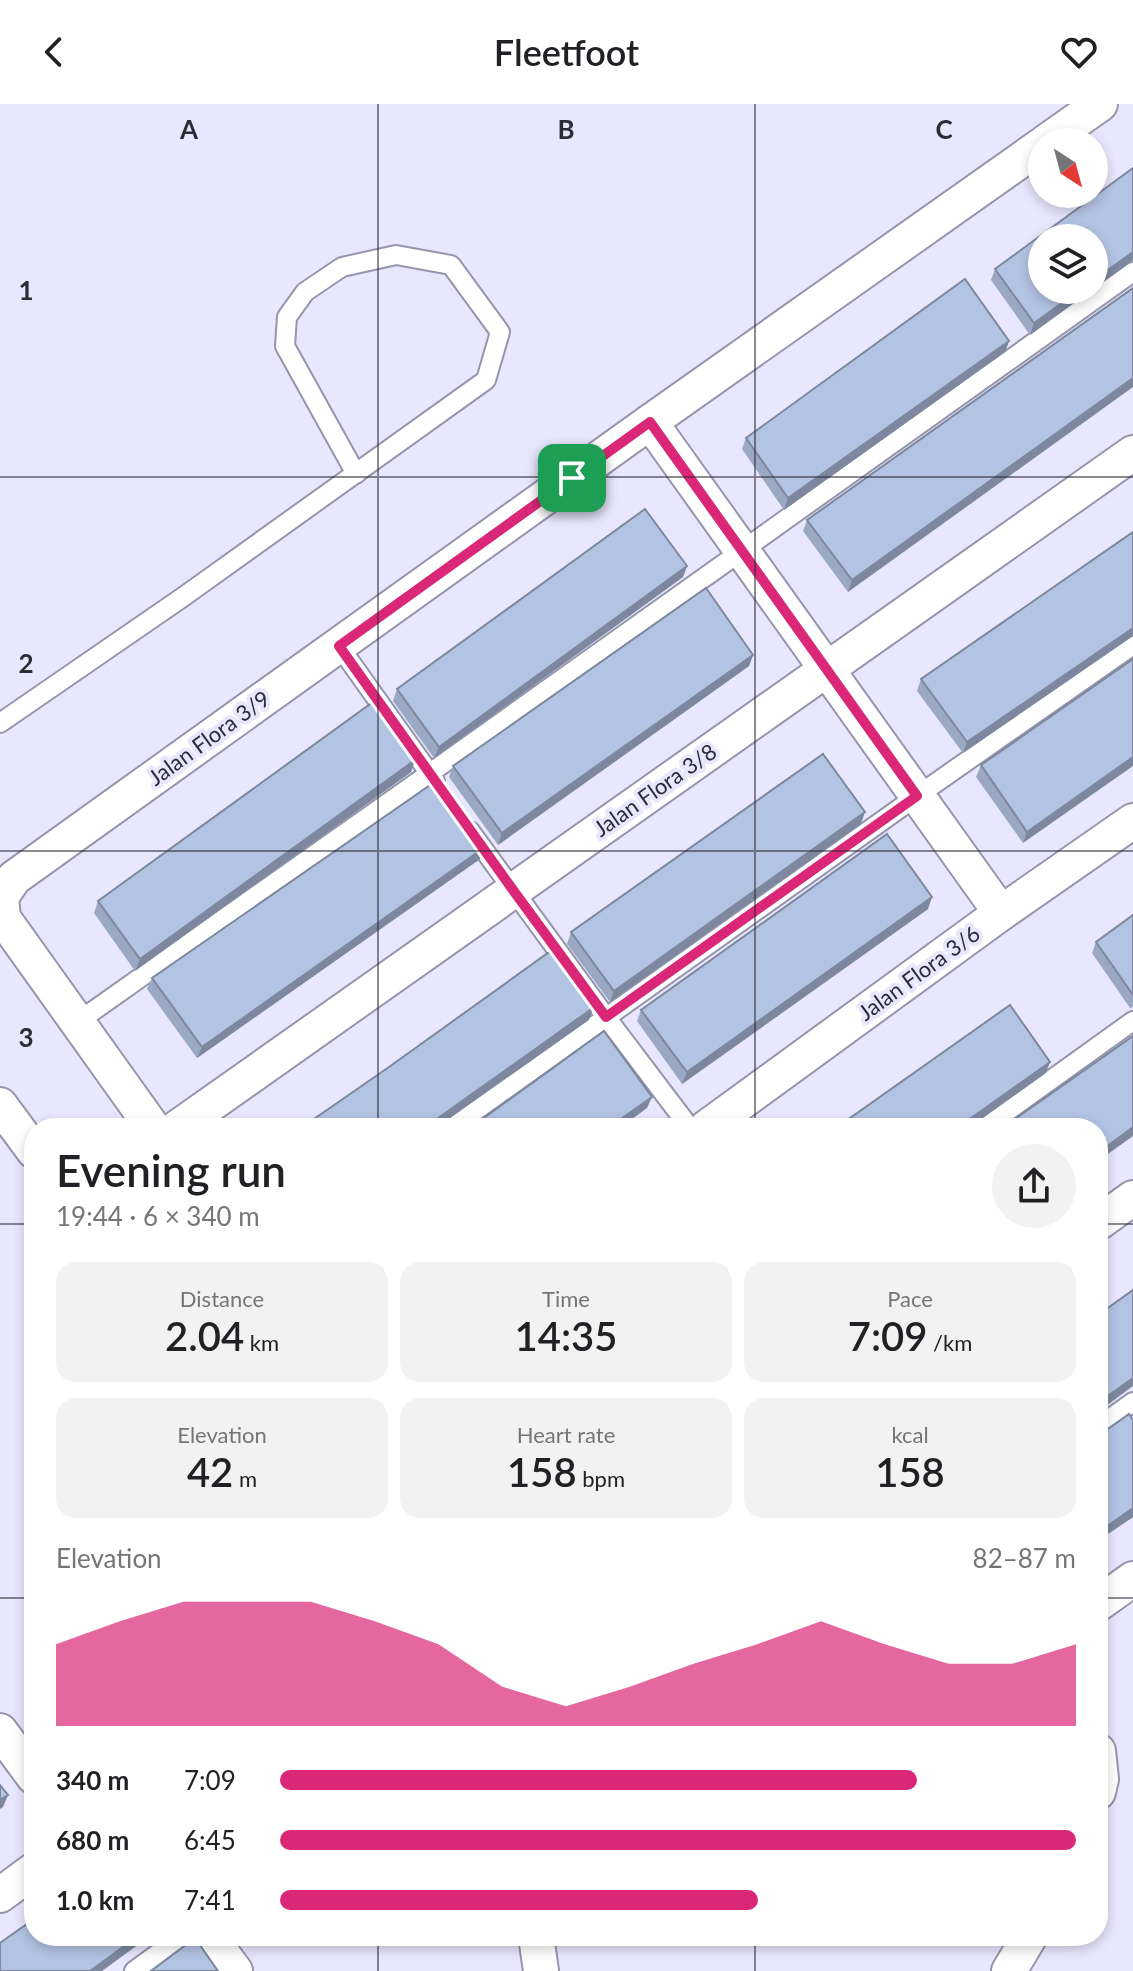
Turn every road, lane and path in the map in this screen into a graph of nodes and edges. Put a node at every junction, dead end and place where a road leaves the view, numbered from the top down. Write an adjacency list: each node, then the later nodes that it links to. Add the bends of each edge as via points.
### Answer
1 (1100, 104): 2 (street, Jalan Flora 3/9)
2 (1066, 128)
3 (1028, 154): 5 (street, Jalan Flora 3/9)
4 (1133, 272): 8 (lane)
5 (650, 422): 8 (street); 10 (street, Jalan Flora 3/9)
6 (1133, 453): 11 (street, Jalan Flora 3/8)
7 (356, 474): 7 (lane, via 486,380 500,332 451,265 396,255 342,267 305,292 287,317 285,346); 12 (lane)
8 (741, 550): 11 (street); 13 (lane)
9 (1133, 645): 14 (lane)
10 (339, 646): 13 (lane); 20 (street, Jalan Flora 3/9, via 14,878 1,897 3,918)
11 (826, 669): 14 (street); 16 (street, Jalan Flora 3/8)
12 (0, 723)
13 (430, 773): 16 (lane); 20 (lane)
14 (917, 796): 17 (street); 18 (lane)
15 (1133, 821): 17 (street, Jalan Flora 3/6)
16 (513, 890): 18 (lane); 23 (street, Jalan Flora 3/8)
17 (1001, 913): 26 (street, Jalan Flora 3/6)
18 (606, 1017): 24 (lane); 25 (lane)
19 (1133, 1021): 27 (lane)
20 (76, 1023): 22 (street, Jalan Flora 3/9)
21 (0, 1105): 28 (street)
22 (146, 1118)
23 (191, 1118)
24 (465, 1118)
25 (682, 1118)
26 (720, 1118)
27 (998, 1118)
28 (24, 1137)
29 (1133, 1198): 30 (street)
30 (1108, 1216)
31 (1133, 1402): 32 (lane)
32 (1108, 1420)
33 (1133, 1579): 34 (street)
34 (1108, 1597)
35 (0, 1731): 36 (street)
36 (24, 1763)
37 (24, 1877): 38 (street)
38 (0, 1895)
39 (168, 1946): 43 (lane)
40 (216, 1946): 44 (street)
41 (537, 1946): 45 (street)
42 (1024, 1946): 46 (street)
43 (134, 1971)
44 (235, 1971)
45 (541, 1971)
46 (1009, 1971)

